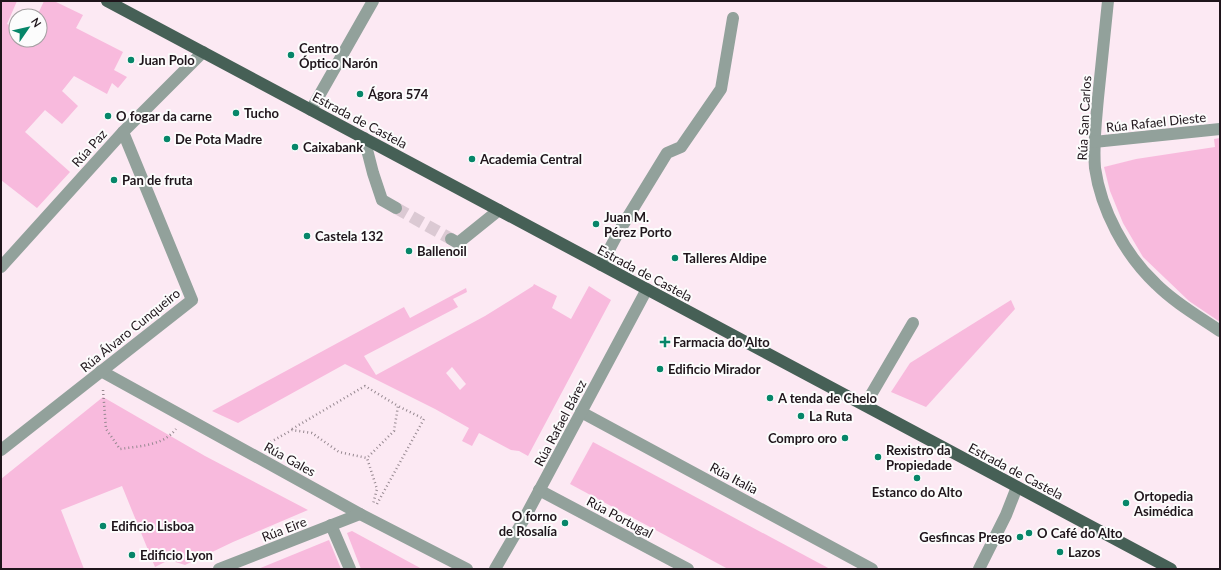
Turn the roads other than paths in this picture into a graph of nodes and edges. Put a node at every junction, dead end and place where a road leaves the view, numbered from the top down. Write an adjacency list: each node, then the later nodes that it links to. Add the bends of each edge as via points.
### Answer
1 (107, 1): 5 (main road, Estrada de Castela)
2 (373, 1): 6 (street)
3 (1108, 1): 10 (street, Rúa San Carlos)
4 (733, 18): 14 (street, via 720,89 681,147 667,153)
5 (203, 52): 6 (main road, Estrada de Castela); 8 (street, Rúa Paz)
6 (311, 110): 9 (main road, Estrada de Castela)
7 (1220, 130): 10 (street, Rúa Rafael Dieste)
8 (123, 132): 15 (street, Rúa Paz); 19 (street, Rúa Álvaro Cunqueiro, via 192,300)
9 (364, 138): 11 (street, via 382,200); 12 (main road, Estrada de Castela)
10 (1094, 142): 18 (street, Rúa San Carlos, via 1099,187 1113,224 1134,259 1168,295)
11 (396, 208)
12 (499, 210): 13 (street, via 458,243); 14 (main road, Estrada de Castela)
13 (451, 239)
14 (601, 265): 16 (main road, Estrada de Castela)
15 (1, 267)
16 (647, 289): 20 (main road, Estrada de Castela); 21 (street, Rúa Rafael Bárez)
17 (913, 322): 20 (street)
18 (1220, 330)
19 (101, 371): 22 (street, Rúa Álvaro Cunqueiro); 25 (street, Rúa Gales)
20 (864, 406): 23 (main road, Estrada de Castela)
21 (581, 412): 24 (street, Rúa Rafael Bárez); 32 (street, Rúa Italia)
22 (1, 450)
23 (1017, 487): 33 (street); 34 (main road, Estrada de Castela)
24 (539, 490): 30 (street, Rúa Rafael Bárez); 31 (street, Rúa Portugal)
25 (364, 516): 26 (street, Rúa Eire); 29 (street, Rúa Gales)
26 (331, 525): 27 (street, Rúa Eire); 28 (street)
27 (219, 569)
28 (350, 569)
29 (467, 569)
30 (495, 569)
31 (688, 569)
32 (872, 569)
33 (979, 569)
34 (1171, 569)

